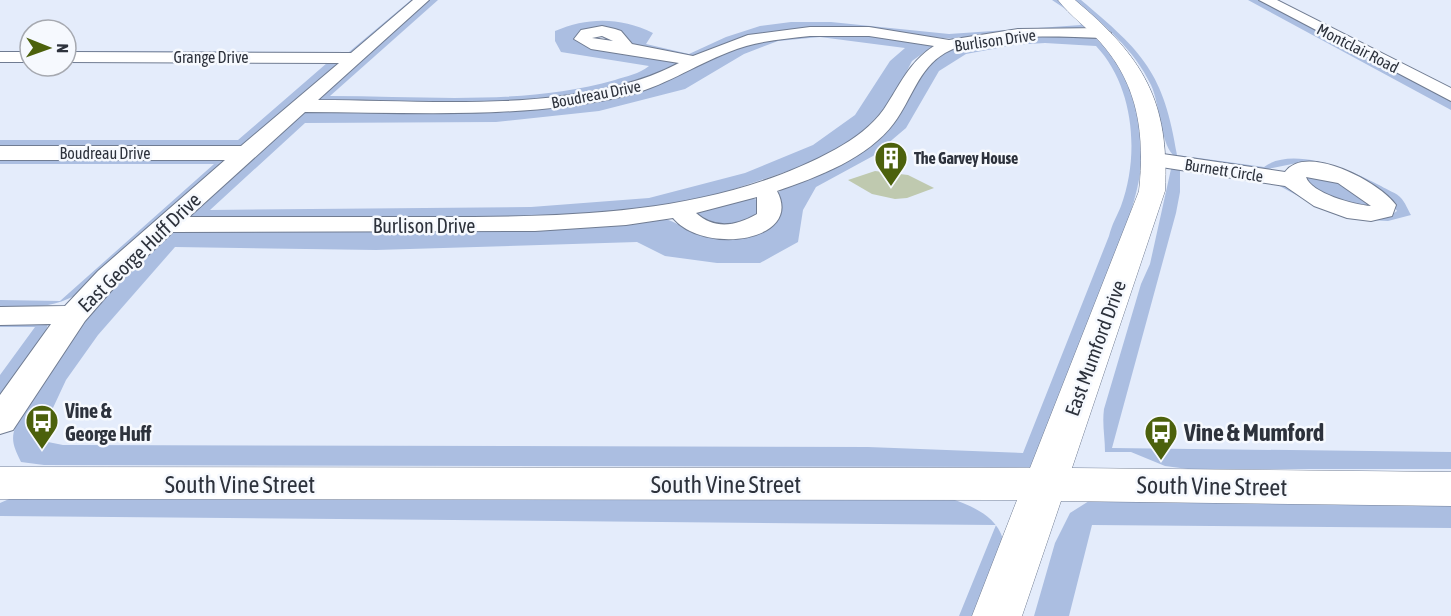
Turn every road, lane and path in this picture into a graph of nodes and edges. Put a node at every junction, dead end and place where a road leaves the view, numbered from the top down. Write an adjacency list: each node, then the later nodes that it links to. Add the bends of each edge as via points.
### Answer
1 (422, 0): 10 (street, East George Huff Drive)
2 (1066, 0): 4 (street, East Mumford Drive)
3 (1266, 0): 12 (street, Montclair Road)
4 (1103, 33): 5 (street, Burlison Drive, via 1025,34); 16 (street, East Mumford Drive, via 1135,75 1146,101)
5 (950, 45): 11 (street, Boudreau Drive, via 875,33 810,30 747,40); 18 (street, Burlison Drive, via 909,76 887,118 876,130 830,160)
6 (627, 48): 11 (street)
7 (0, 57): 8 (street)
8 (18, 57)
9 (78, 57): 10 (street, Grange Drive)
10 (357, 58): 13 (street, East George Huff Drive)
11 (694, 61): 13 (street, Boudreau Drive, via 671,75 634,88 546,103)
12 (1451, 95)
13 (303, 106): 15 (street, East George Huff Drive)
14 (0, 153): 15 (street, Boudreau Drive)
15 (247, 153): 20 (street, East George Huff Drive)
16 (1156, 160): 17 (street, Burnett Circle); 25 (street, East Mumford Drive, via 1152,191)
17 (1292, 180)
18 (764, 188): 19 (street, Burlison Drive); 19 (street, via 770,200 769,217 753,228 730,233 706,230 688,222)
19 (681, 210): 20 (street, Burlison Drive, via 549,225)
20 (167, 224): 21 (street, East George Huff Drive)
21 (73, 315): 22 (street); 23 (street, East George Huff Drive)
22 (0, 316)
23 (0, 421)
24 (0, 483): 25 (street, South Vine Street)
25 (1047, 484): 26 (street, South Vine Street); 27 (street, East Mumford Drive)
26 (1451, 489)
27 (997, 616)

